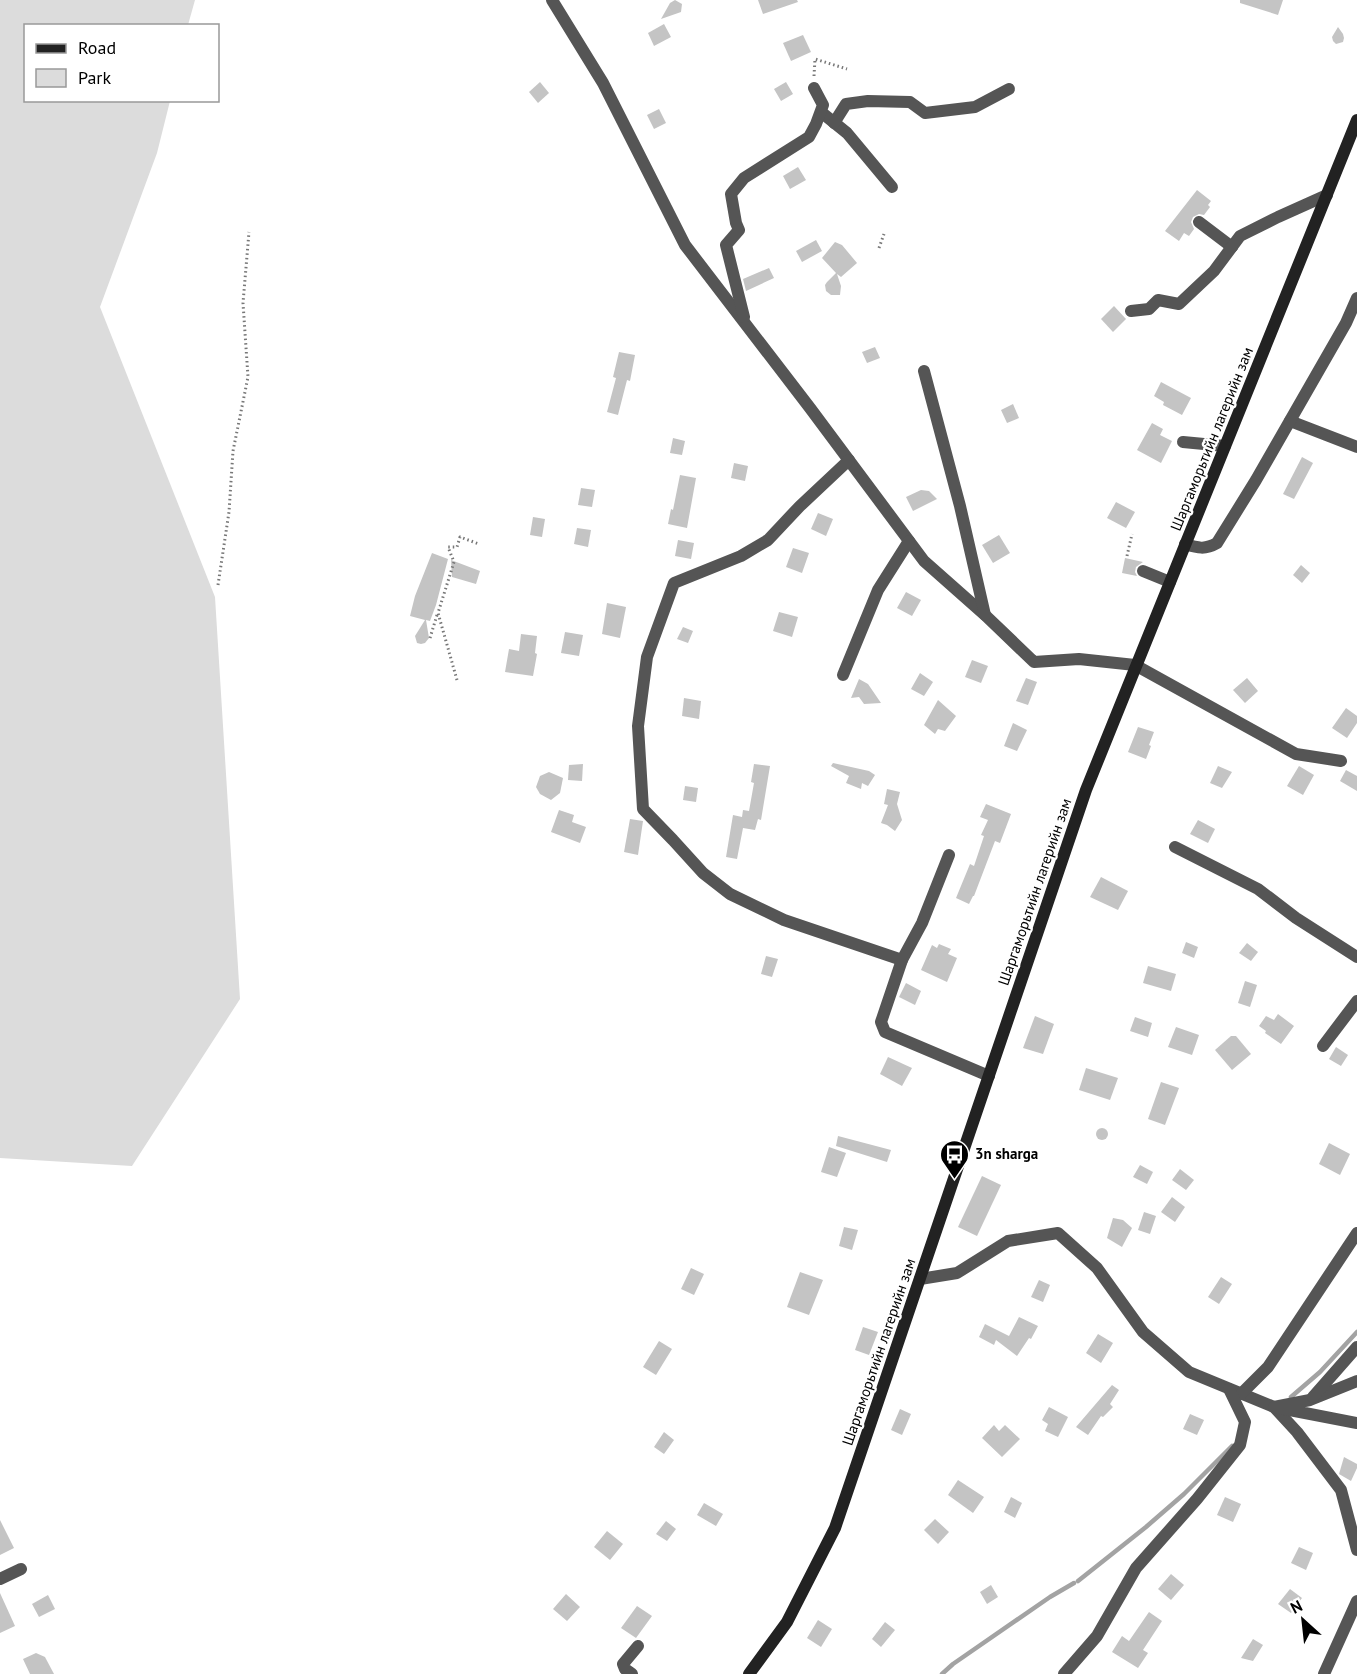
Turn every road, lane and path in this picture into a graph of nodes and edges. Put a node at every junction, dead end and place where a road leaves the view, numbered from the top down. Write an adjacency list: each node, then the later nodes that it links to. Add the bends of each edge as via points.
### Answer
1 (552, 0): 17 (street, via 603,83 684,244)
2 (847, 69): 3 (path, via 815,59)
3 (814, 88): 5 (street, via 823,105)
4 (1009, 89): 7 (street, via 975,107 925,113 910,102 846,104)
5 (820, 112): 7 (street); 17 (street, via 809,137 744,178 731,194 740,230 726,245)
6 (1357, 120): 9 (street, Шаргаморьтийн лагерийн зам)
7 (834, 123): 8 (street)
8 (892, 187)
9 (1327, 195): 13 (street, via 1240,236); 21 (street, Шаргаморьтийн лагерийн зам)
10 (1199, 222): 13 (street)
11 (249, 232): 33 (path, via 243,303 248,377 233,451)
12 (884, 234): 14 (path)
13 (1232, 247): 16 (street, via 1214,271 1179,304 1158,300 1149,309)
14 (879, 248)
15 (1357, 298): 19 (street)
16 (1131, 311)
17 (746, 324): 23 (street)
18 (924, 371): 35 (street)
19 (1290, 421): 22 (street); 27 (street, via 1217,543 1202,549)
20 (1183, 442): 21 (street)
21 (1225, 446): 27 (street, Шаргаморьтийн лагерийн зам)
22 (1357, 447)
23 (849, 460): 25 (street); 44 (street, via 768,540 741,556 674,583 647,657 638,726 643,809 703,873 730,894 784,920)
24 (1132, 534): 29 (path)
25 (909, 541): 35 (street, via 924,561); 38 (street, via 878,590)
26 (479, 544): 28 (path, via 460,537)
27 (1185, 544): 32 (street, Шаргаморьтийн лагерийн зам)
28 (457, 548): 30 (path); 30 (path, via 448,547)
29 (1127, 556)
30 (453, 559): 34 (path)
31 (1143, 571): 32 (street)
32 (1170, 582): 37 (street, Шаргаморьтийн лагерийн зам)
33 (218, 585)
34 (438, 613): 36 (path); 39 (path)
35 (986, 615): 37 (street, via 1034,662 1079,659)
36 (430, 638)
37 (1135, 665): 40 (street, via 1296,754); 47 (street, Шаргаморьтийн лагерийн зам, via 1086,790)
38 (843, 675)
39 (457, 680)
40 (1341, 761)
41 (1175, 847): 43 (street, via 1258,889)
42 (949, 855): 44 (street, via 922,923)
43 (1357, 957)
44 (902, 960): 47 (street, via 881,1022 885,1032)
45 (1357, 1001): 46 (street)
46 (1323, 1046)
47 (989, 1076): 49 (street, Шаргаморьтийн лагерийн зам)
48 (1357, 1233): 52 (street, via 1268,1367)
49 (920, 1279): 52 (street, via 957,1273 1008,1241 1058,1233 1096,1268 1143,1332 1189,1372); 62 (street, Шаргаморьтийн лагерийн зам, via 836,1528 787,1622)
50 (1357, 1347): 53 (street)
51 (1357, 1381): 53 (street)
52 (1235, 1391): 54 (street); 63 (street, via 1245,1422 1240,1445 1136,1568 1097,1636)
53 (1310, 1400): 54 (street)
54 (1274, 1407): 55 (street); 56 (street, via 1341,1490)
55 (1357, 1423)
56 (1357, 1550)
57 (21, 1569): 58 (street)
58 (0, 1578)
59 (1357, 1601): 64 (street)
60 (638, 1646): 61 (street, via 623,1664)
61 (632, 1674)
62 (749, 1674)
63 (1064, 1674)
64 (1324, 1674)

